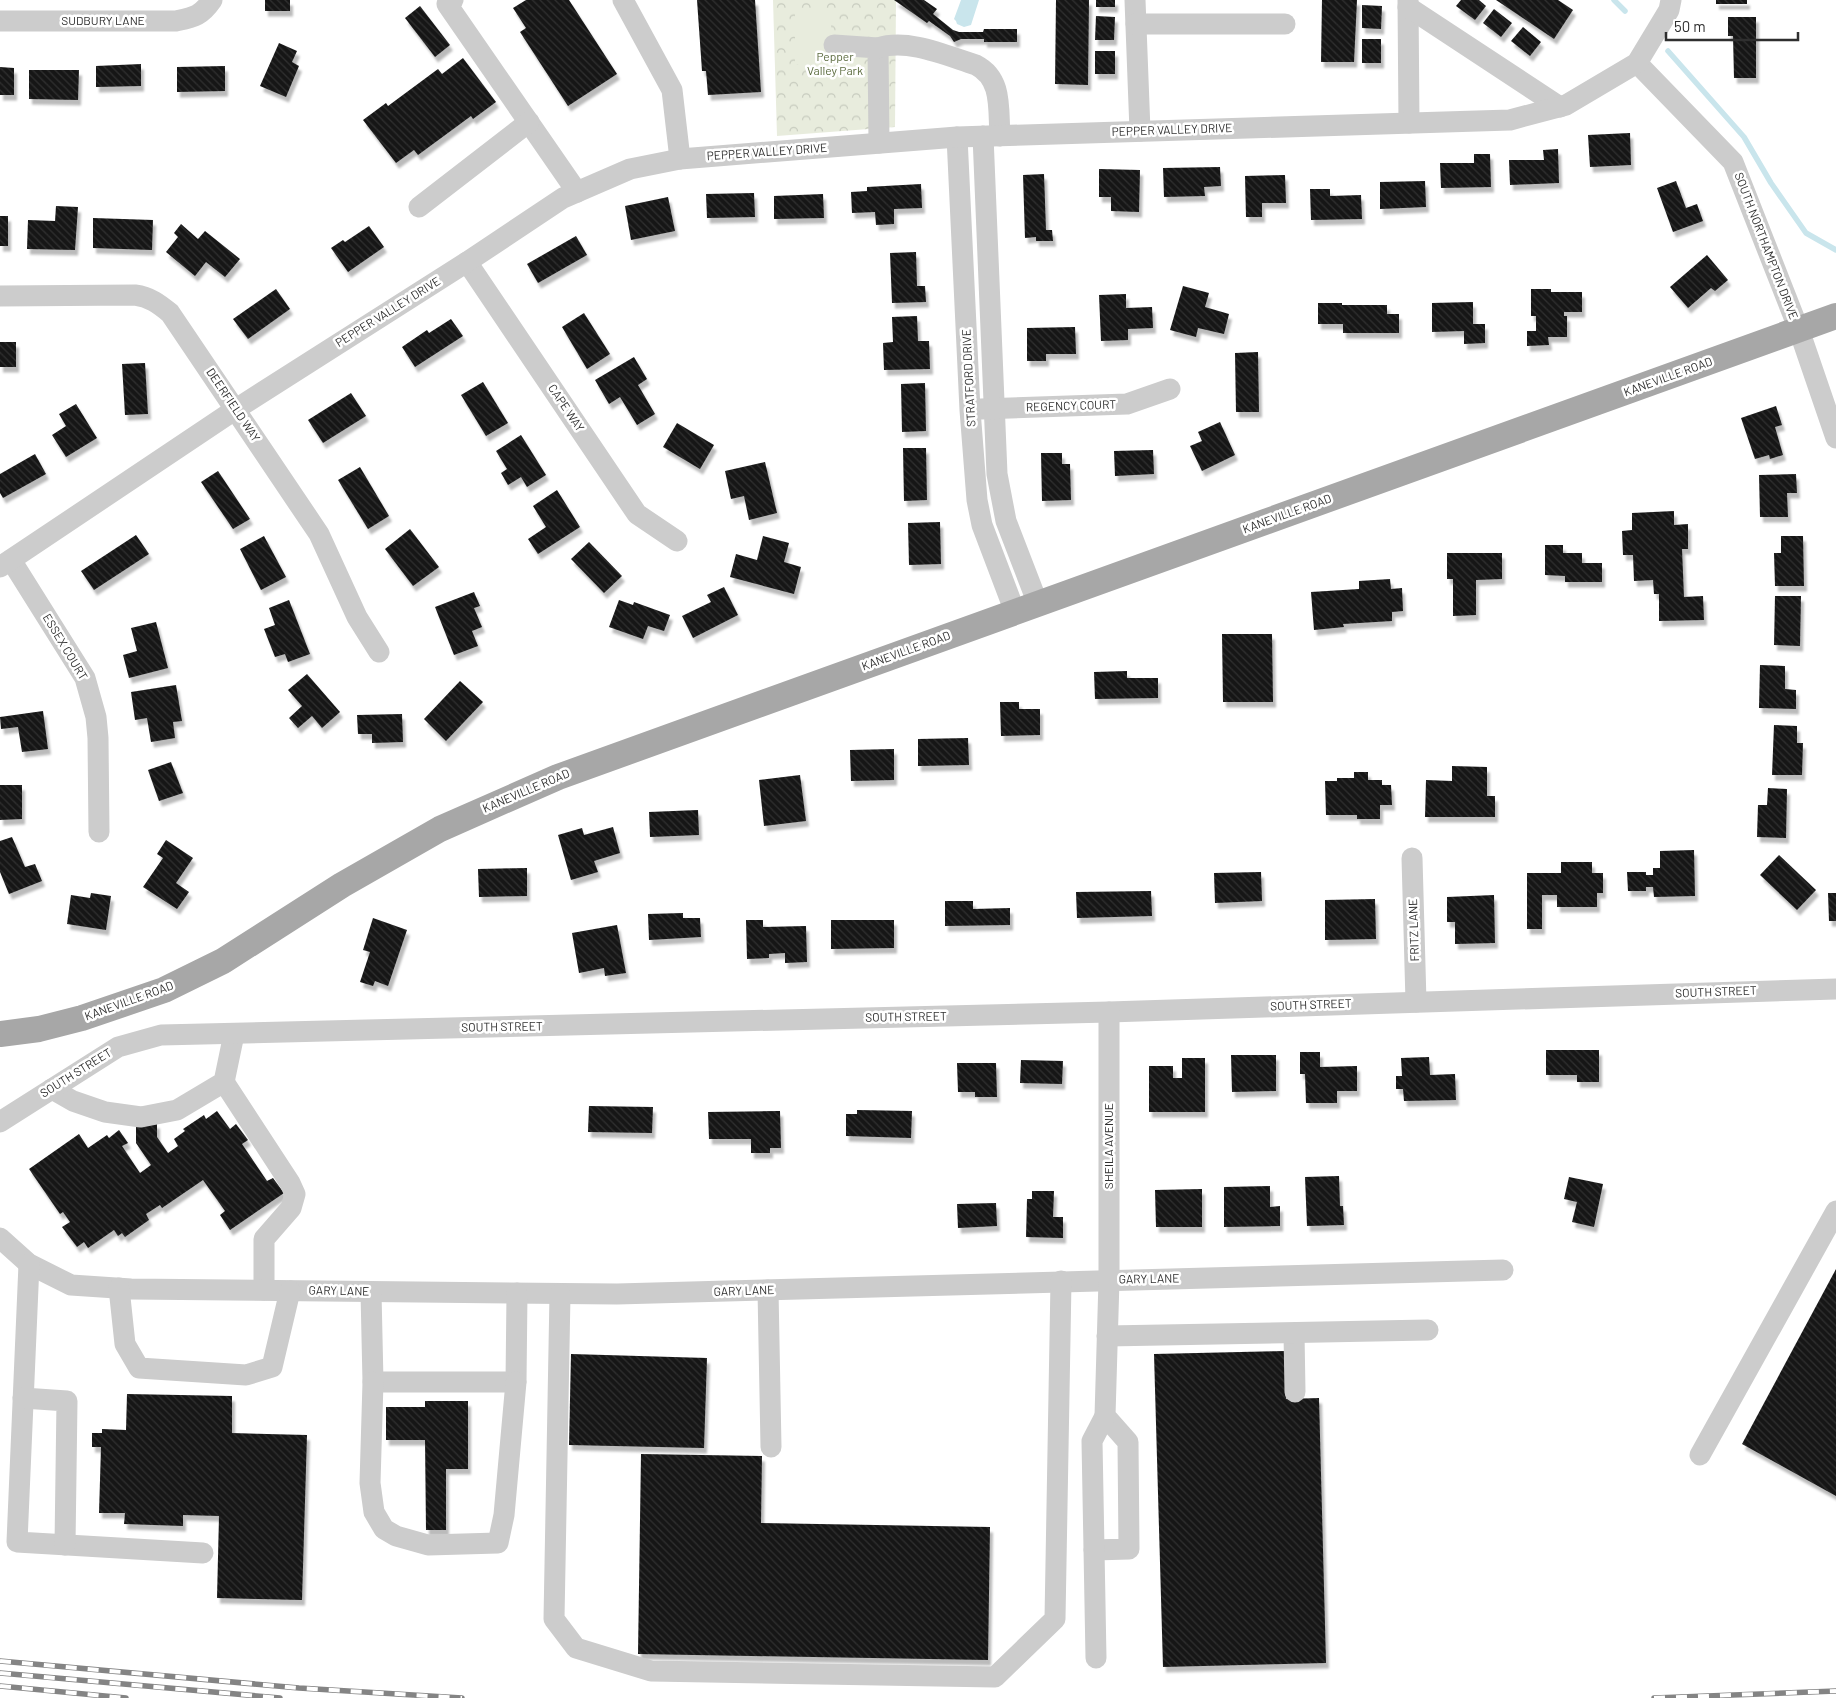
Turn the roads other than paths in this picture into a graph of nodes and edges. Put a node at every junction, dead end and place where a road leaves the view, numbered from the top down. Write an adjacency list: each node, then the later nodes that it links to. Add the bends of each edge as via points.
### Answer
1 (453, 0): 14 (street, via 447,4)
2 (1135, 0): 8 (street)
3 (1671, 0): 12 (street, via 1670,10)
4 (629, 2): 20 (street, via 672,90)
5 (1408, 3): 13 (street); 15 (street)
6 (208, 5): 7 (street, SUDBURY LANE, via 192,17 176,21)
7 (0, 21)
8 (1136, 24): 9 (street); 16 (street)
9 (1285, 24)
10 (834, 45): 11 (street, STRATFORD DRIVE)
11 (878, 48): 17 (street, STRATFORD DRIVE, via 888,44 910,45 986,70 996,86); 19 (street)
12 (1637, 63): 13 (street, PEPPER VALLEY DRIVE); 26 (street, SOUTH NORTHAMPTON DRIVE, via 1733,162)
13 (1560, 107): 15 (street, PEPPER VALLEY DRIVE, via 1510,120)
14 (529, 122): 21 (street); 22 (street)
15 (1409, 123): 16 (street, PEPPER VALLEY DRIVE)
16 (1140, 131): 17 (street, PEPPER VALLEY DRIVE)
17 (992, 136): 18 (street, PEPPER VALLEY DRIVE); 29 (street, STRATFORD DRIVE)
18 (957, 137): 19 (street, PEPPER VALLEY DRIVE); 30 (street, STRATFORD DRIVE)
19 (879, 143): 20 (street, PEPPER VALLEY DRIVE)
20 (680, 159): 21 (street, PEPPER VALLEY DRIVE, via 630,169)
21 (577, 192): 23 (street, PEPPER VALLEY DRIVE)
22 (419, 208)
23 (467, 262): 28 (street, PEPPER VALLEY DRIVE); 32 (street, CAPE WAY, via 637,514)
24 (0, 296): 28 (street, DEERFIELD WAY, via 146,297 170,313)
25 (1836, 316): 26 (main road, KANEVILLE ROAD)
26 (1799, 330): 31 (street, SOUTH NORTHAMPTON DRIVE); 34 (main road, KANEVILLE ROAD)
27 (1170, 389): 29 (street, REGENCY COURT, via 1127,404)
28 (236, 408): 33 (street, PEPPER VALLEY DRIVE); 35 (street, DEERFIELD WAY, via 319,534 357,617)
29 (994, 409): 30 (street, REGENCY COURT); 34 (street, STRATFORD DRIVE, via 1001,500)
30 (970, 410): 34 (street, STRATFORD DRIVE, via 982,525)
31 (1836, 438)
32 (677, 541)
33 (5, 563): 36 (street, ESSEX COURT, via 85,678 92,698 98,738)
34 (1026, 608): 41 (main road, KANEVILLE ROAD, via 558,777 440,829 342,885 223,961 164,990 82,1018)
35 (379, 652)
36 (99, 832)
37 (1412, 858): 39 (street, FRITZ LANE)
38 (1836, 989): 39 (street, SOUTH STREET)
39 (1416, 1002): 40 (street, SOUTH STREET)
40 (1109, 1012): 42 (street, SOUTH STREET); 50 (street, SHEILA AVENUE)
41 (0, 1034)
42 (234, 1034): 43 (street); 44 (street, SOUTH STREET, via 161,1035 118,1047)
43 (224, 1082): 44 (street, via 177,1110 142,1117 105,1112 73,1101); 53 (street, via 295,1194 291,1208 264,1239)
44 (52, 1088): 45 (street, SOUTH STREET)
45 (0, 1122)
46 (1836, 1211): 68 (street)
47 (0, 1238): 48 (street, GARY LANE)
48 (30, 1264): 52 (street, GARY LANE, via 71,1285); 65 (street)
49 (1503, 1270): 50 (street, GARY LANE)
50 (1109, 1280): 51 (street, GARY LANE); 61 (street, SHEILA AVENUE)
51 (1060, 1281): 54 (street, GARY LANE); 58 (street, via 1055,1619 995,1677 651,1671 576,1648 554,1619)
52 (119, 1288): 53 (street, GARY LANE); 55 (street, via 125,1344 139,1368 246,1375 272,1367)
53 (264, 1290): 55 (street, GARY LANE)
54 (768, 1290): 58 (street, GARY LANE); 67 (street)
55 (290, 1291): 56 (street, GARY LANE)
56 (371, 1292): 57 (street, GARY LANE); 62 (street)
57 (517, 1293): 58 (street, GARY LANE); 63 (street)
58 (560, 1294)
59 (1428, 1330): 60 (street)
60 (1294, 1333): 61 (street); 64 (street)
61 (1107, 1336): 66 (street, SHEILA AVENUE)
62 (373, 1382): 63 (street); 63 (street, via 370,1483 374,1512 384,1529 428,1545 498,1543 504,1515)
63 (516, 1382)
64 (1294, 1392)
65 (24, 1398): 69 (street, via 67,1401); 69 (street, via 17,1542)
66 (1105, 1416): 70 (street, via 1092,1441); 70 (street, via 1128,1442 1129,1549)
67 (771, 1447)
68 (1700, 1455)
69 (65, 1545): 71 (street)
70 (1094, 1550): 72 (street)
71 (203, 1553)
72 (1096, 1658)

